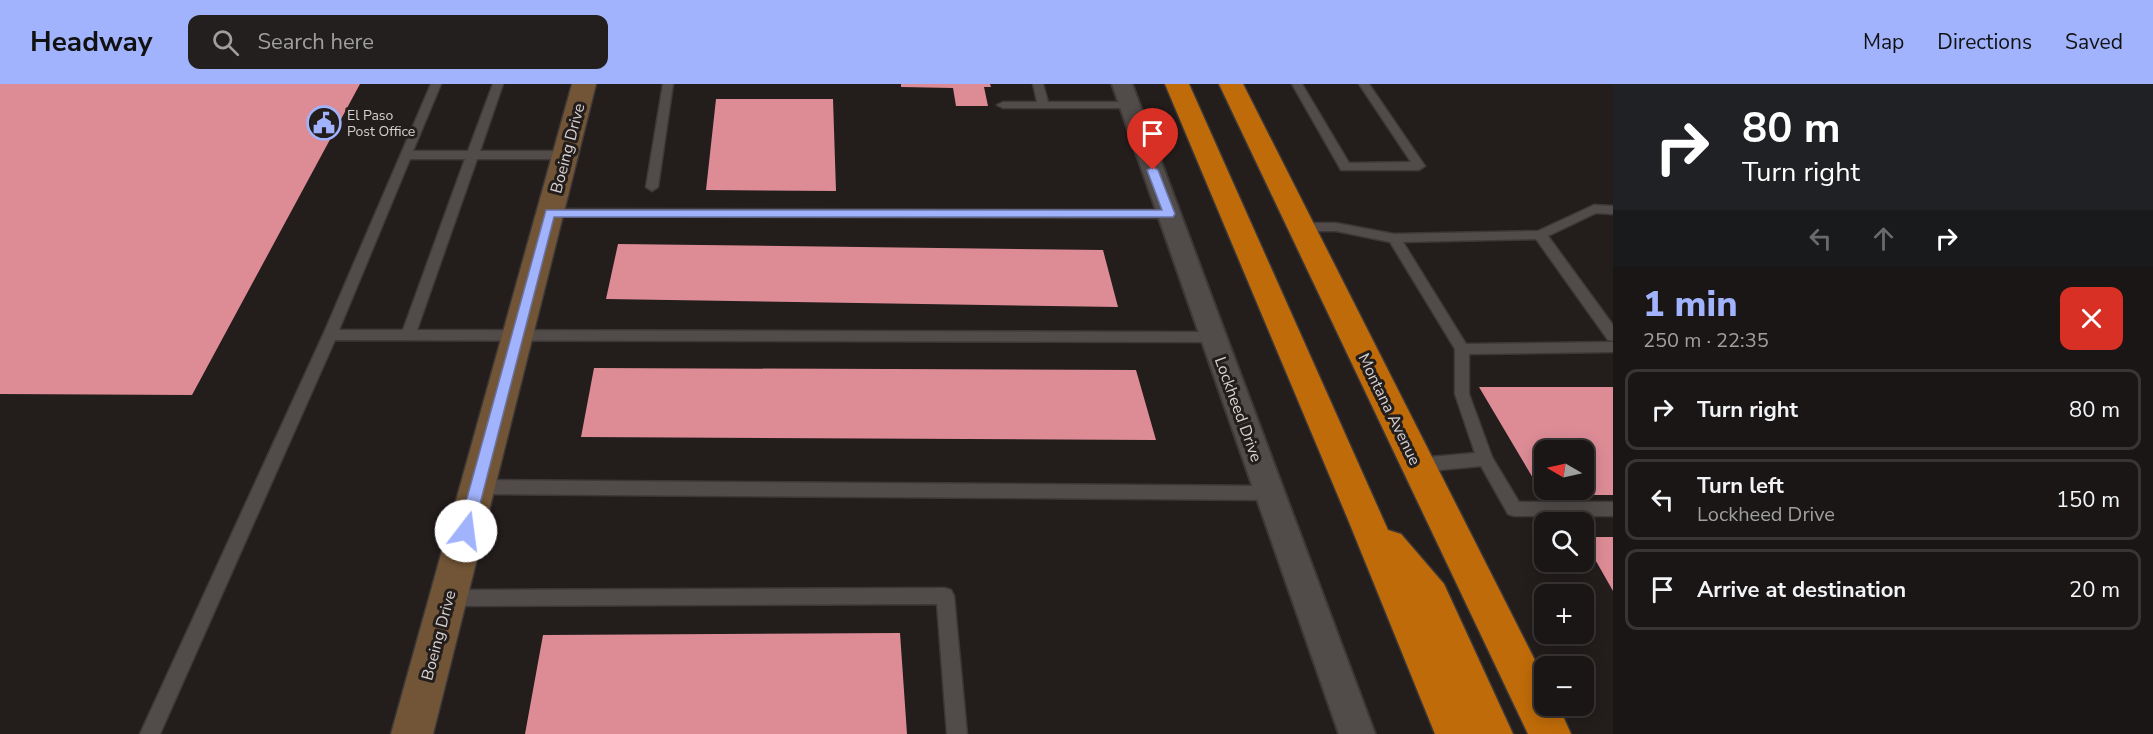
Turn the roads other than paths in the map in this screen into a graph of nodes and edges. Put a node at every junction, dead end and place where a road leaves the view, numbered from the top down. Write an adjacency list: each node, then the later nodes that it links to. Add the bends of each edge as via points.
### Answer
1 (436, 84): 13 (lane)
2 (498, 84): 15 (lane)
3 (584, 84): 14 (street, Boeing Drive)
4 (668, 84): 16 (lane)
5 (1038, 84): 12 (lane)
6 (1178, 84): 35 (highway)
7 (1231, 84): 20 (highway, Montana Avenue)
8 (1298, 84): 9 (lane, via 1345,167 1419,166)
9 (1365, 84)
10 (1125, 94): 12 (lane); 19 (street, Lockheed Drive)
11 (1003, 105): 12 (lane)
12 (1043, 105)
13 (405, 155): 15 (lane); 23 (lane)
14 (565, 155): 15 (lane); 18 (street, Boeing Drive)
15 (473, 156): 25 (lane)
16 (652, 187)
17 (1613, 210): 21 (lane, via 1594,209)
18 (550, 213): 19 (lane); 24 (street, Boeing Drive)
19 (1169, 214): 27 (street, Lockheed Drive)
20 (1301, 227): 22 (lane, via 1336,227); 31 (highway, Montana Avenue)
21 (1540, 235): 22 (lane); 26 (lane)
22 (1394, 238): 29 (lane)
23 (330, 335): 25 (lane); 37 (lane)
24 (517, 335): 25 (lane); 27 (lane); 32 (street, Boeing Drive)
25 (408, 336)
26 (1613, 336)
27 (1213, 337): 33 (street, Lockheed Drive)
28 (1613, 347): 29 (lane)
29 (1462, 349): 30 (lane, via 1462,394)
30 (1485, 459): 31 (lane); 34 (lane, via 1514,509)
31 (1418, 465): 43 (highway, Montana Avenue)
32 (477, 487): 33 (lane); 36 (street, Boeing Drive)
33 (1270, 493): 40 (street, Lockheed Drive)
34 (1613, 509)
35 (1367, 522): 41 (highway); 42 (highway, via 1430,596)
36 (448, 598): 38 (street, Boeing Drive); 39 (lane, via 945,596)
37 (150, 734)
38 (412, 734)
39 (957, 734)
40 (1357, 734)
41 (1456, 734)
42 (1492, 734)
43 (1550, 734)

